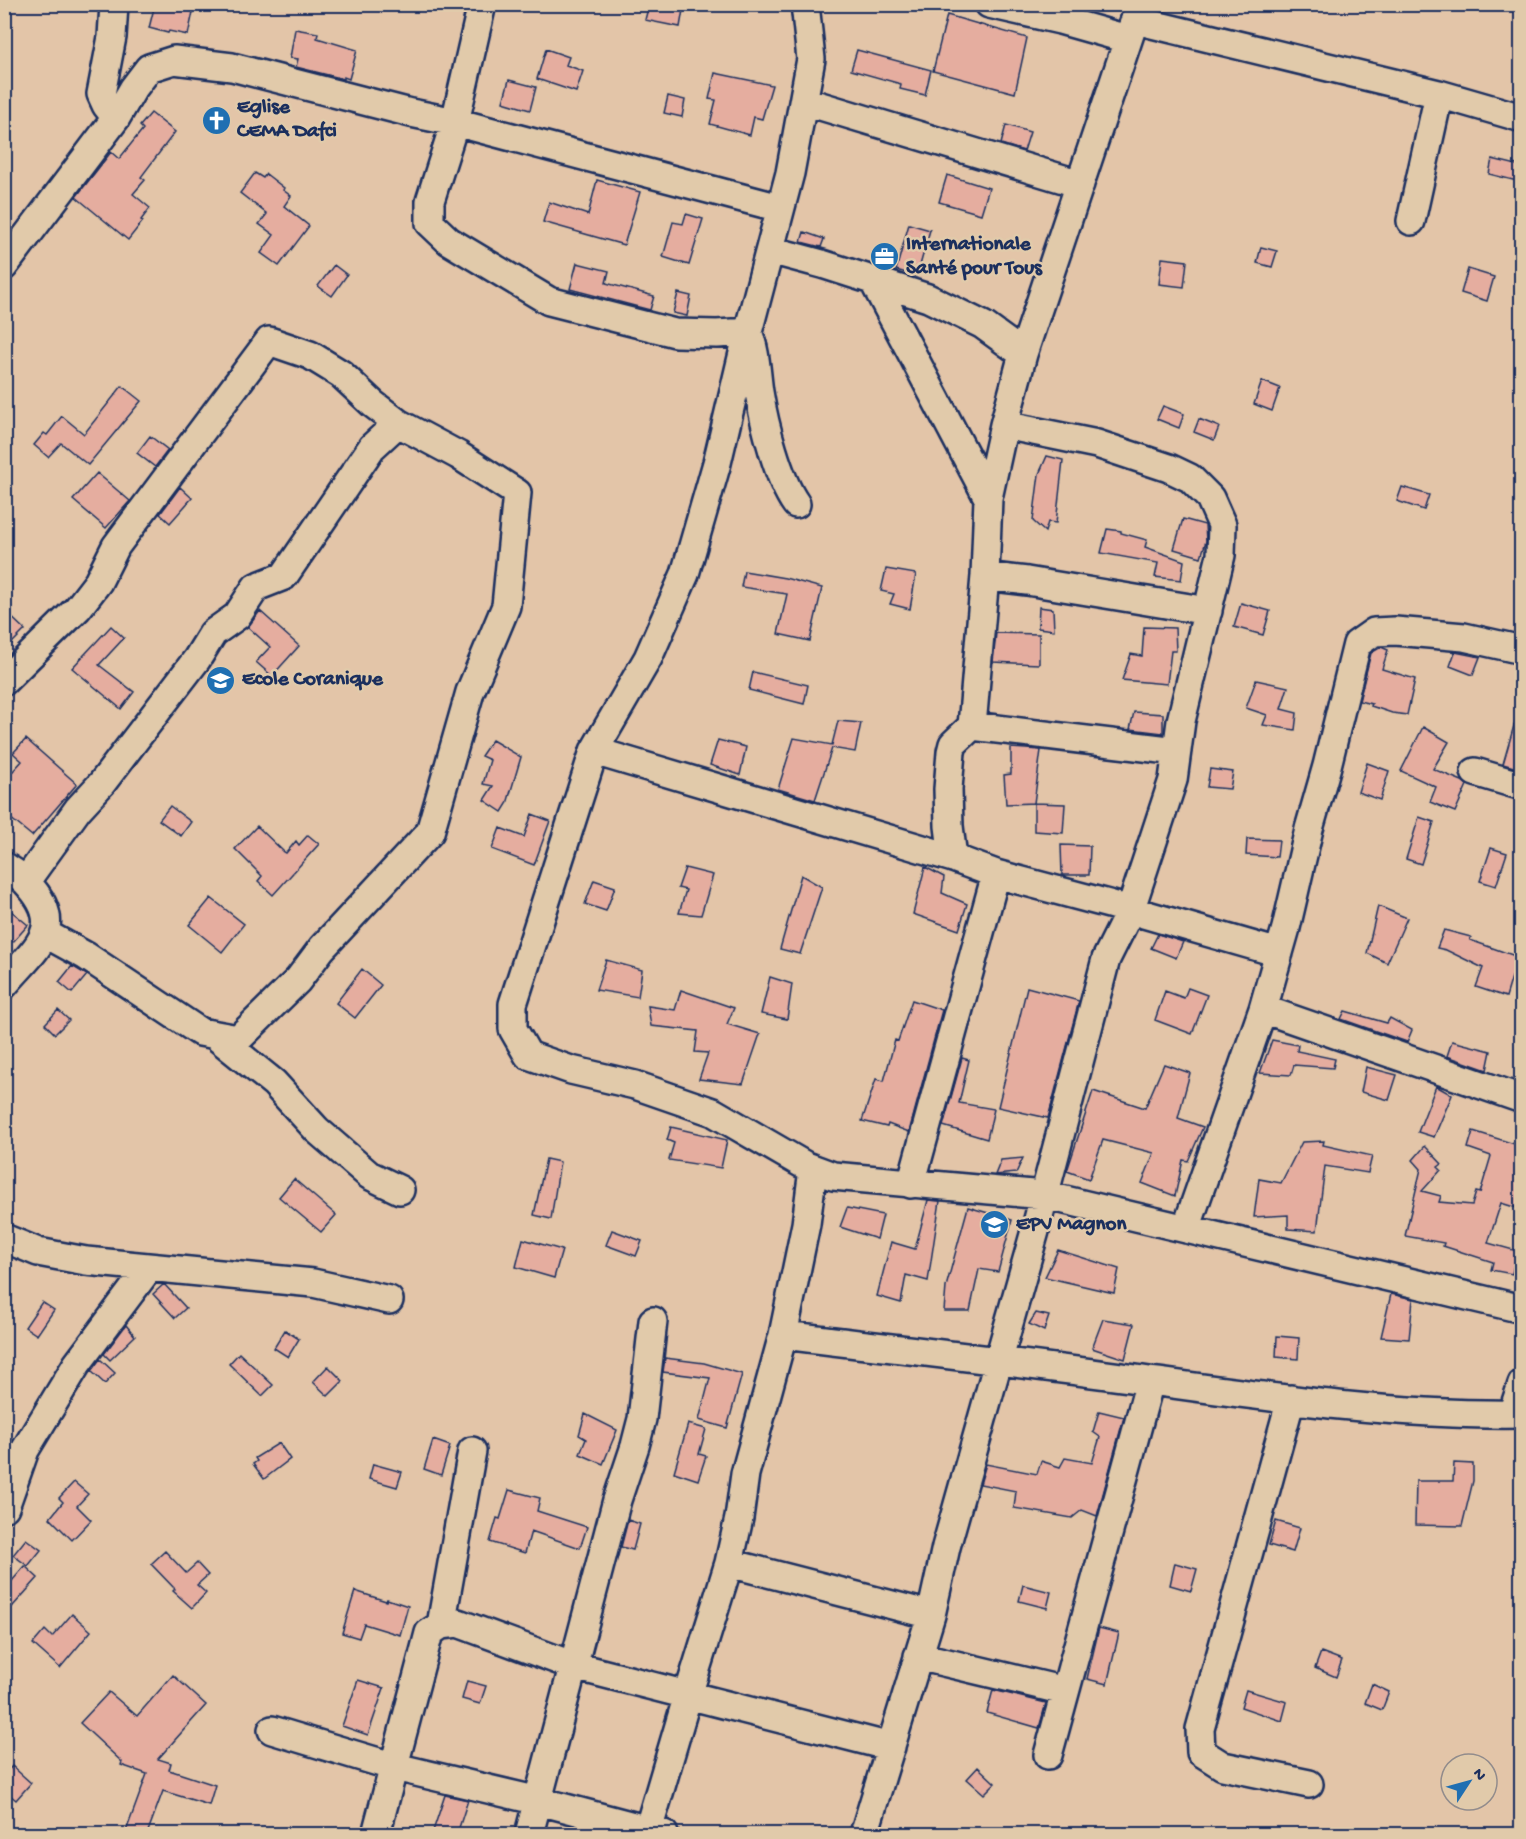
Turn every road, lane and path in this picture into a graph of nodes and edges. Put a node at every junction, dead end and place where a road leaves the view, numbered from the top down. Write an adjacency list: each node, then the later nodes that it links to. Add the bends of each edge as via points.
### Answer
1 (114, 4): 8 (street, via 101,94)
2 (482, 4): 10 (street)
3 (805, 4): 7 (street, via 811,59)
4 (989, 4): 5 (street, via 1060,20)
5 (1134, 21): 6 (street); 11 (street)
6 (1439, 94): 9 (street); 13 (street)
7 (804, 101): 11 (street); 12 (street)
8 (116, 118): 10 (street, via 149,68 174,60 232,67); 15 (street)
9 (1521, 118)
10 (455, 122): 12 (street); 17 (street, via 430,201 430,223 449,241 549,301 675,333)
11 (1080, 184): 18 (street)
12 (780, 208): 14 (street)
13 (1411, 221)
14 (770, 250): 16 (street); 17 (street)
15 (4, 266)
16 (874, 282): 18 (street, via 928,298 983,325); 21 (street)
17 (748, 332): 22 (street, via 755,348 770,439); 28 (street, via 717,463 685,574 648,658)
18 (1023, 354): 20 (street)
19 (398, 423): 26 (street, via 341,374 310,355 268,340 116,546 98,582 78,608); 33 (street, via 372,447 284,576 256,587 237,616 213,633 109,773); 40 (street, via 517,493 506,606 470,692 430,832 322,948 298,980 238,1039)
20 (1004, 425): 21 (street); 24 (street, via 1097,444 1190,478 1210,498 1222,525 1221,555)
21 (988, 498): 23 (street)
22 (796, 504)
23 (985, 576): 24 (street); 27 (street)
24 (1208, 611): 29 (street)
25 (1521, 650): 37 (street, via 1464,637 1395,631 1374,632 1357,644)
26 (4, 681)
27 (972, 726): 29 (street); 32 (street, via 953,744 951,752 948,789)
28 (594, 751): 32 (street); 42 (street, via 513,1004 513,1029 528,1055 713,1112)
29 (1177, 751): 35 (street, via 1173,780)
30 (1475, 772): 31 (street)
31 (1521, 786)
32 (953, 858): 34 (street)
33 (15, 873): 36 (street, via 40,899 48,918)
34 (996, 874): 35 (street); 43 (street)
35 (1130, 910): 37 (street); 45 (street, via 1106,959)
36 (46, 934): 38 (street); 40 (street, via 200,1032)
37 (1279, 953): 39 (street)
38 (4, 985)
39 (1263, 1009): 41 (street); 46 (street)
40 (216, 1037): 44 (street, via 274,1083 317,1130 369,1174)
41 (1521, 1099)
42 (813, 1168): 43 (street, via 833,1176); 52 (street, via 806,1224)
43 (911, 1184): 45 (street)
44 (400, 1190)
45 (1044, 1195): 46 (street); 53 (street)
46 (1186, 1229): 50 (street)
47 (4, 1238): 48 (street, via 38,1252)
48 (149, 1268): 49 (street, via 313,1283); 59 (street, via 77,1364 25,1450)
49 (389, 1300)
50 (1521, 1310)
51 (653, 1321): 64 (street, via 642,1419)
52 (783, 1335): 53 (street); 60 (street, via 745,1474)
53 (998, 1360): 54 (street); 61 (street)
54 (1150, 1381): 56 (street); 65 (street)
55 (1521, 1384): 57 (street)
56 (1291, 1399): 57 (street, via 1405,1412); 71 (street, via 1200,1729 1201,1752 1224,1766)
57 (1517, 1414)
58 (472, 1451): 62 (street)
59 (5, 1507)
60 (729, 1563): 61 (street); 66 (street)
61 (930, 1615): 63 (street)
62 (441, 1625): 64 (street, via 458,1623); 70 (street, via 429,1633)
63 (918, 1656): 65 (street); 68 (street)
64 (574, 1666): 66 (street); 72 (street)
65 (1065, 1691): 69 (street)
66 (687, 1695): 68 (street); 73 (street)
67 (272, 1730): 70 (street)
68 (891, 1747): 76 (street)
69 (1048, 1755)
70 (395, 1767): 72 (street); 74 (street)
71 (1309, 1784)
72 (539, 1801): 73 (street); 75 (street)
73 (654, 1833)
74 (376, 1834)
75 (529, 1834)
76 (864, 1834)

